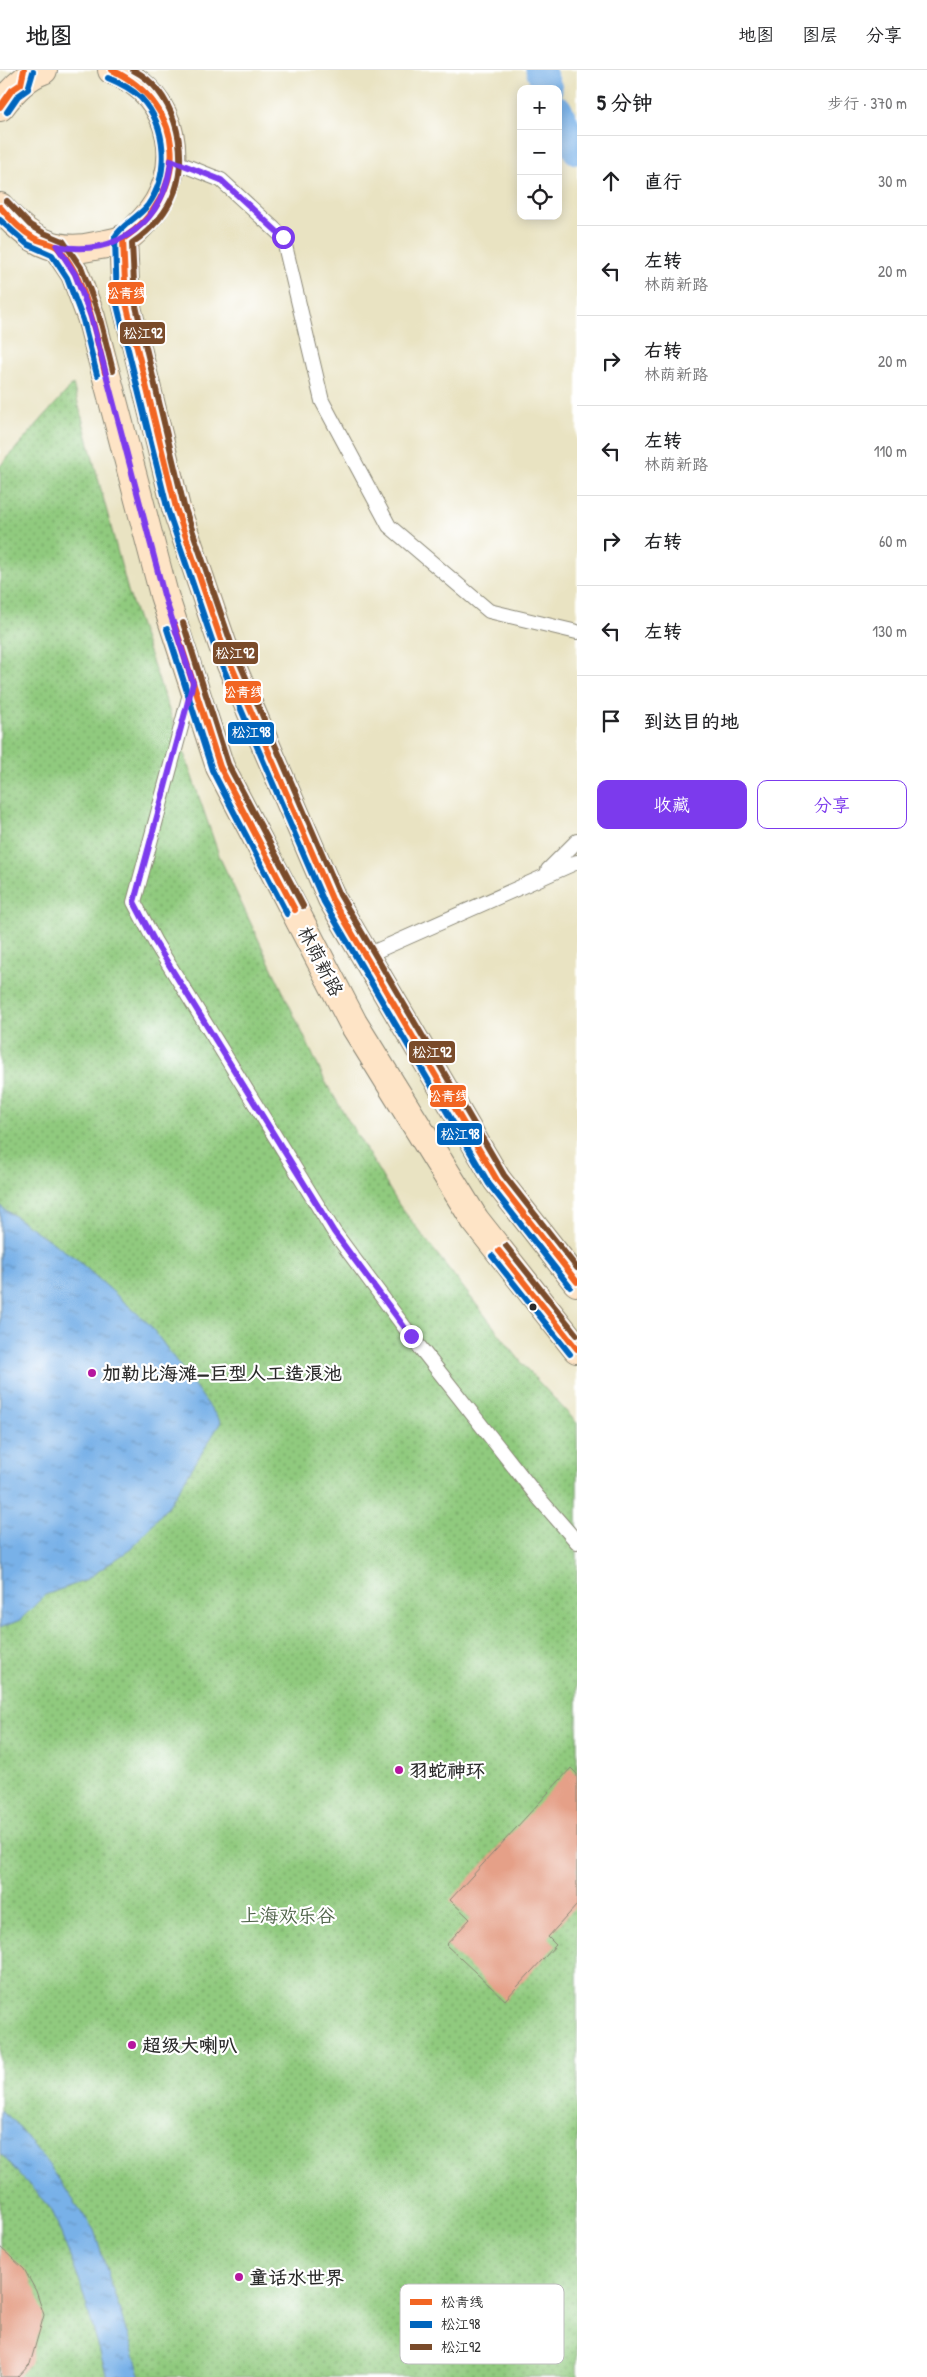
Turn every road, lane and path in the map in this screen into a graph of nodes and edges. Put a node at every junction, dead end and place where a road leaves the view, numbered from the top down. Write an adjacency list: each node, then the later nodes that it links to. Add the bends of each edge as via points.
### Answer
1 (112, 70): 4 (main road, via 126,74 149,94 166,120)
2 (29, 74): 3 (main road)
3 (0, 107)
4 (171, 160): 6 (main road, via 169,180 157,208); 8 (lane, via 221,180 283,237 322,401 389,526 489,611)
5 (0, 207): 7 (main road, via 19,229 46,244)
6 (124, 239): 7 (main road, via 76,250); 13 (main road, 林荫新路, via 126,303 176,508 223,646 332,900)
7 (57, 246): 9 (main road, 林荫新路, via 75,274 91,317 164,595)
8 (577, 632)
9 (193, 683): 15 (main road, 林荫新路, via 220,767 353,1023 475,1220); 16 (lane, via 134,902 155,942 334,1232 411,1336)
10 (577, 841): 12 (lane)
11 (577, 862): 12 (lane)
12 (542, 876): 13 (lane)
13 (364, 956): 14 (main road, 林荫新路, via 497,1180)
14 (577, 1282)
15 (577, 1349)
16 (577, 1542)

